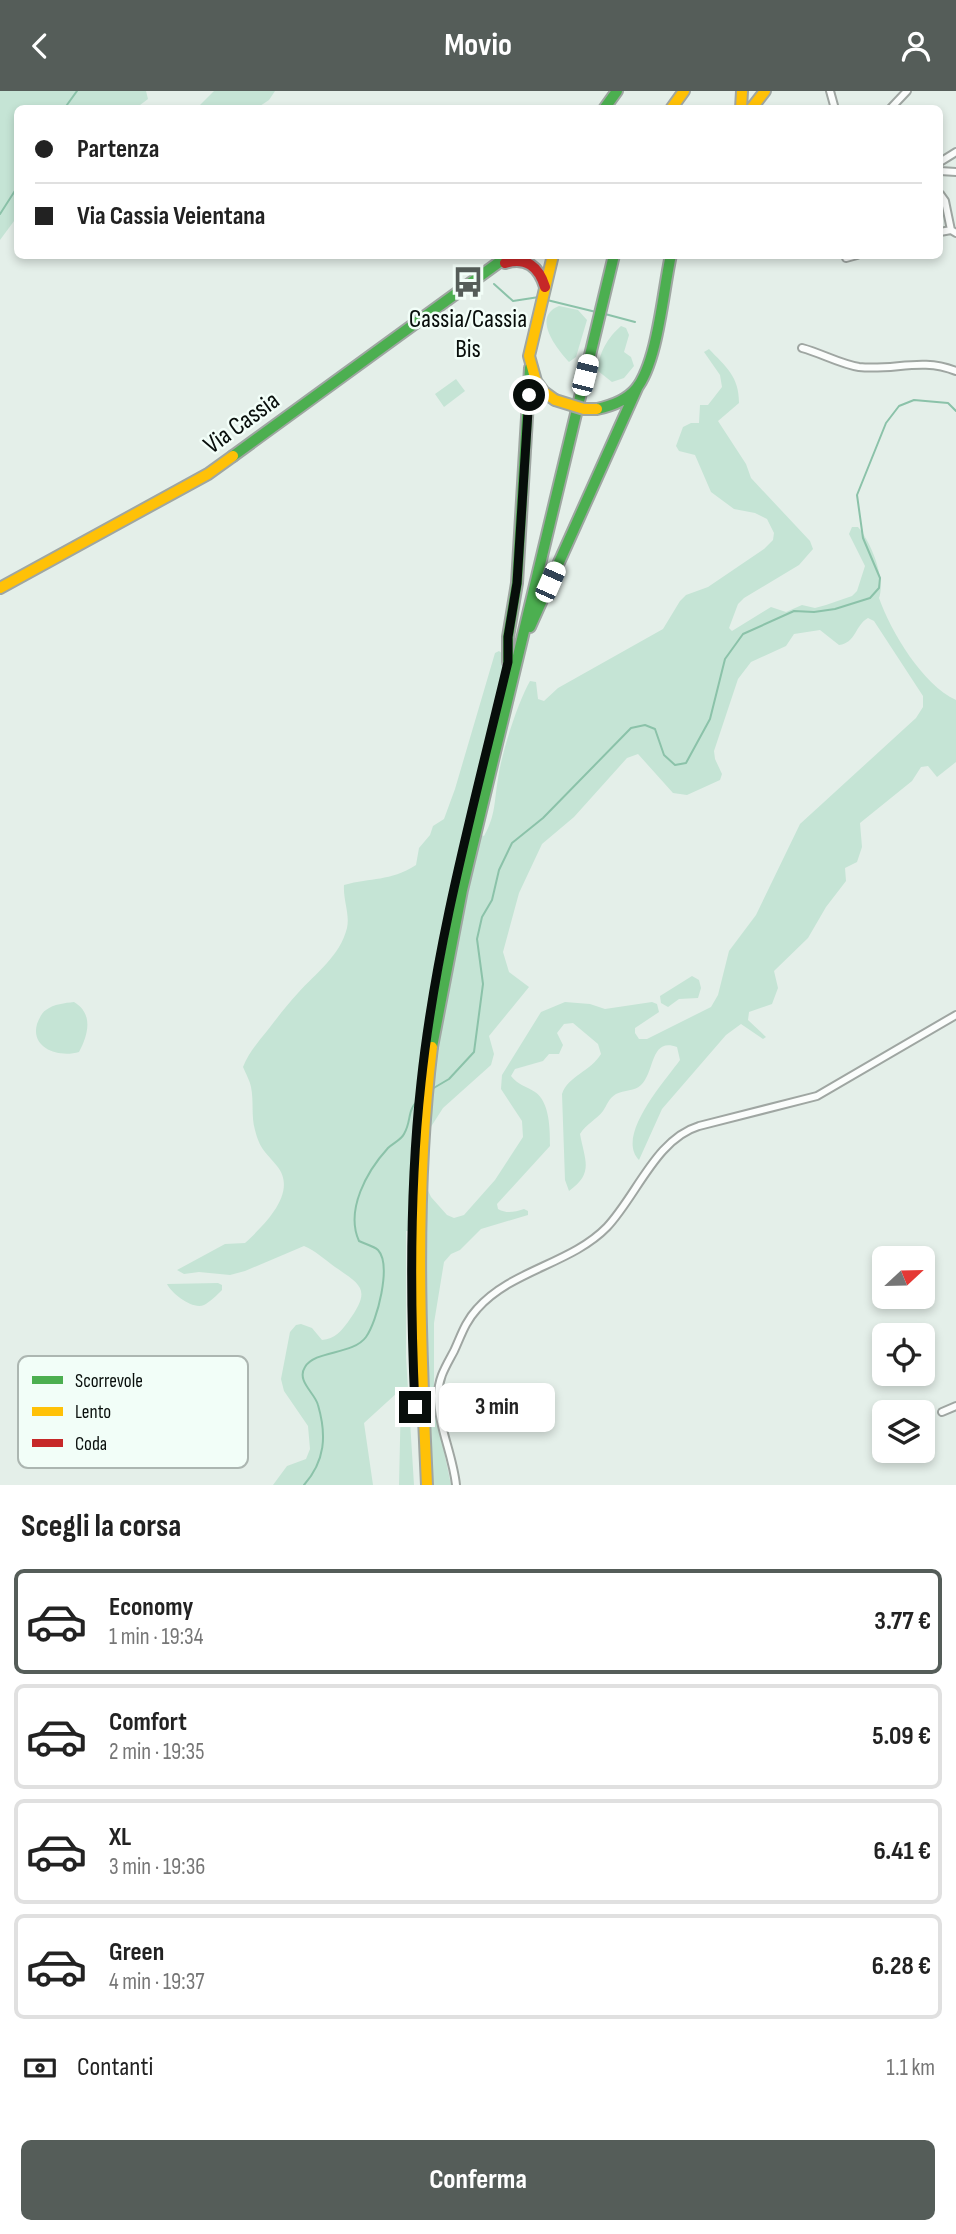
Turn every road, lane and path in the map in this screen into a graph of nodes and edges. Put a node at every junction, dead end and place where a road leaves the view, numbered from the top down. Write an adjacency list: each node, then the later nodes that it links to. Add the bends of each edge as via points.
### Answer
1 (694, 91): 4 (main road)
2 (765, 91): 5 (main road)
3 (907, 91): 6 (street)
4 (683, 105)
5 (754, 105)
6 (894, 105)
7 (943, 198): 8 (street)
8 (954, 231)
9 (503, 259): 14 (main road, Via Cassia)
10 (552, 259): 15 (main road)
11 (606, 259): 16 (main road)
12 (613, 259): 16 (main road)
13 (670, 259): 21 (main road)
14 (492, 267): 15 (main road, Via Cassia, via 515,259 530,262 541,272); 22 (main road, Via Cassia, via 208,474)
15 (544, 296): 19 (main road, via 531,343)
16 (598, 308): 17 (main road)
17 (595, 322): 23 (main road); 24 (main road)
18 (802, 348): 20 (street, via 860,367 925,363)
19 (530, 368): 21 (main road, bridge, via 538,385 555,400 584,409 619,402); 23 (main road)
20 (956, 371)
21 (638, 386): 24 (main road, via 530,625)
22 (0, 588)
23 (508, 662): 25 (main road)
24 (508, 694): 25 (main road)
25 (473, 827): 27 (main road, via 443,941 421,1082)
26 (956, 1015): 32 (street, via 817,1096 682,1133 665,1147 600,1233 485,1301 462,1330 439,1386)
27 (416, 1229): 30 (main road, via 412,1308); 31 (main road)
28 (956, 1406): 29 (street)
29 (942, 1412)
30 (419, 1485)
31 (427, 1485)
32 (456, 1485)

